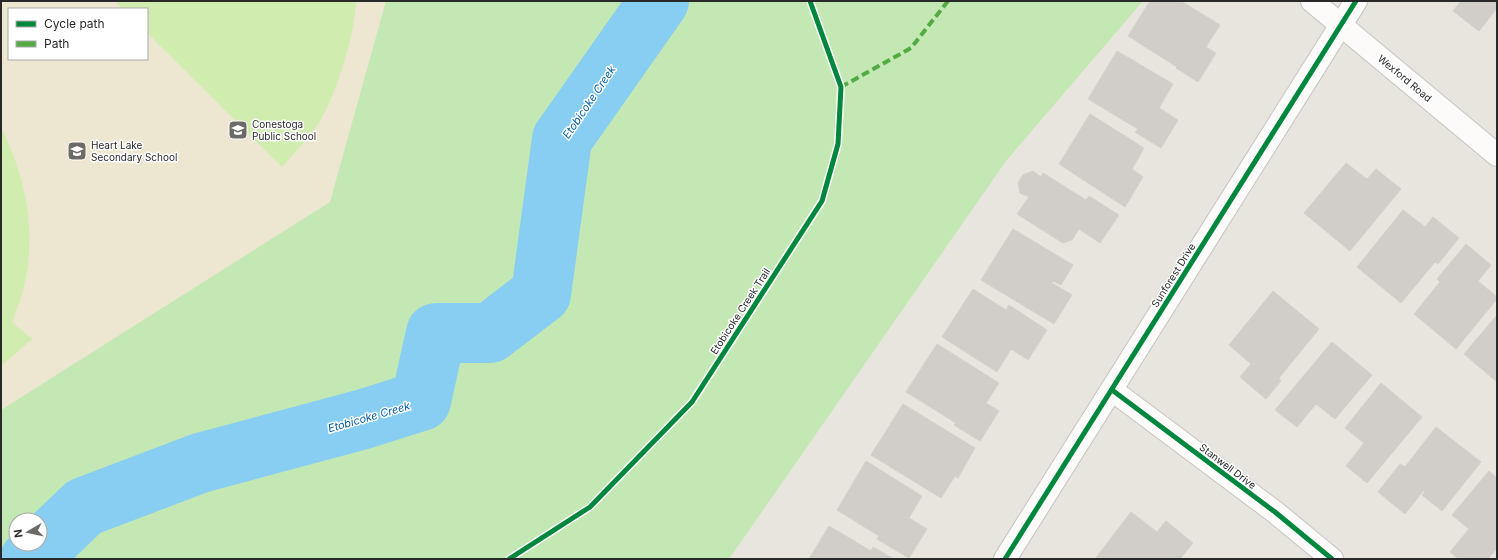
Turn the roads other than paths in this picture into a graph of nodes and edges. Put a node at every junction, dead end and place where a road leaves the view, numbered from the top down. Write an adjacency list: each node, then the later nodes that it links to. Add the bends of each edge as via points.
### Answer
1 (1312, 1): 3 (street, Wexford Road)
2 (1356, 1): 3 (street, Sunforest Drive)
3 (1342, 26): 4 (street, Wexford Road); 5 (street, Sunforest Drive)
4 (1497, 155)
5 (1112, 390): 6 (street, Sunforest Drive); 7 (street, Stanwell Drive, via 1275,512)
6 (1005, 559)
7 (1332, 559)

